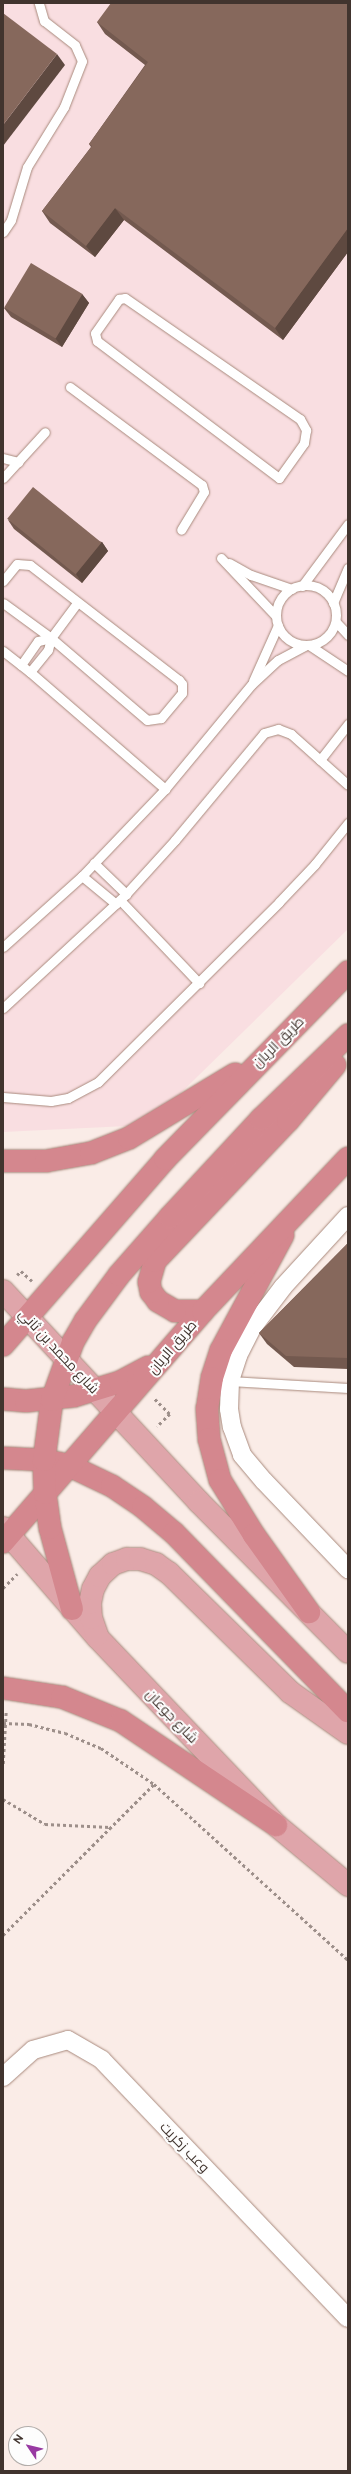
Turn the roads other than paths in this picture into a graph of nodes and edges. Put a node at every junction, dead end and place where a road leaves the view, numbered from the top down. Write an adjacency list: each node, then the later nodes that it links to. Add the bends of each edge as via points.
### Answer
1 (39, 3): 2 (lane, via 44,21 75,45 82,61 64,107 27,167 11,220)
2 (3, 232)
3 (70, 387): 10 (lane, via 202,485 204,492)
4 (45, 432): 6 (lane)
5 (3, 458): 6 (lane)
6 (18, 462): 7 (lane)
7 (3, 478)
8 (279, 478): 8 (lane, via 304,443 306,430 300,419 130,299 119,299 94,333 97,341)
9 (348, 524): 13 (lane)
10 (181, 530)
11 (348, 568): 17 (lane)
12 (3, 581): 16 (lane, via 14,566 26,563)
13 (302, 586): 14 (lane); 17 (lane, via 321,589)
14 (292, 589): 18 (lane, via 278,605); 18 (lane, via 251,575 221,558)
15 (3, 603): 21 (lane)
16 (77, 603): 21 (lane); 21 (lane, via 178,680 182,684 182,693 161,718 147,720)
17 (333, 603): 19 (lane)
18 (277, 620): 22 (lane, via 289,640); 27 (lane)
19 (336, 622): 20 (lane); 22 (lane, via 326,638)
20 (348, 635)
21 (51, 638): 24 (lane, via 38,641); 26 (lane, via 48,650)
22 (307, 645): 25 (lane); 27 (lane, via 278,660)
23 (3, 651): 24 (lane)
24 (20, 665): 26 (lane)
25 (348, 671)
26 (30, 672): 31 (lane)
27 (252, 684): 31 (lane)
28 (348, 724): 29 (lane)
29 (320, 760): 30 (lane); 35 (lane, via 291,734 278,729 264,733 175,840)
30 (348, 785)
31 (165, 789): 33 (lane)
32 (348, 823): 38 (lane, via 315,864)
33 (94, 863): 34 (lane); 35 (lane)
34 (82, 876): 35 (lane); 36 (lane)
35 (121, 899): 38 (lane); 39 (lane)
36 (3, 947)
37 (348, 972): 42 (highway, طريق الريان)
38 (199, 983): 43 (lane, via 98,1082 84,1092 52,1101)
39 (3, 1008)
40 (348, 1035): 52 (highway, via 261,1119 119,1275 85,1321)
41 (348, 1048): 49 (highway, via 288,1121 155,1261 149,1282 151,1292 158,1301 175,1311)
42 (260, 1059): 45 (highway, via 129,1138 91,1153 46,1161); 50 (highway, طريق الريان, via 160,1164)
43 (3, 1097)
44 (348, 1158): 46 (highway, طريق الريان)
45 (3, 1161)
46 (297, 1210): 49 (highway, طريق الريان); 67 (highway, via 221,1350 212,1378 207,1408 209,1439 220,1480 254,1535)
47 (348, 1216): 54 (street, via 283,1287 252,1328 238,1356)
48 (3, 1291): 50 (main road, شارع محمد بن ثاني)
49 (203, 1311): 53 (highway, طريق الريان)
50 (28, 1318): 51 (highway, طريق الريان); 52 (main road, شارع محمد بن ثاني)
51 (3, 1346)
52 (66, 1359): 56 (main road, شارع محمد بن ثاني); 58 (highway)
53 (158, 1362): 56 (highway, via 120,1382); 59 (highway, طريق الريان)
54 (230, 1381): 55 (lane); 65 (street, via 229,1409 232,1427 242,1454 264,1481)
55 (348, 1388)
56 (94, 1390): 58 (highway); 59 (main road, شارع محمد بن ثاني)
57 (3, 1399): 58 (highway)
58 (52, 1400): 61 (highway)
59 (115, 1412): 62 (highway, طريق الريان); 67 (main road)
60 (3, 1458): 61 (highway)
61 (44, 1460): 62 (highway); 63 (highway)
62 (68, 1465): 63 (highway, طريق الريان); 71 (highway, via 112,1486 174,1533)
63 (45, 1493): 64 (highway, طريق الريان); 66 (highway, via 58,1566)
64 (5, 1535): 66 (main road, شارع جوعان)
65 (348, 1569)
66 (72, 1609): 68 (main road, شارع جوعان)
67 (308, 1612): 69 (main road)
68 (98, 1638): 72 (main road, via 91,1618 90,1603 92,1589 100,1576 113,1564 127,1559 140,1559 156,1564 169,1573 290,1692); 73 (main road, شارع جوعان)
69 (348, 1652)
70 (4, 1688): 73 (highway, via 62,1697 121,1721)
71 (348, 1710)
72 (348, 1733)
73 (276, 1825): 74 (main road, شارع جوعان)
74 (348, 1884)
75 (3, 2077): 76 (street, وعب زكريت, via 33,2050 68,2040 102,2060)
76 (348, 2318)

